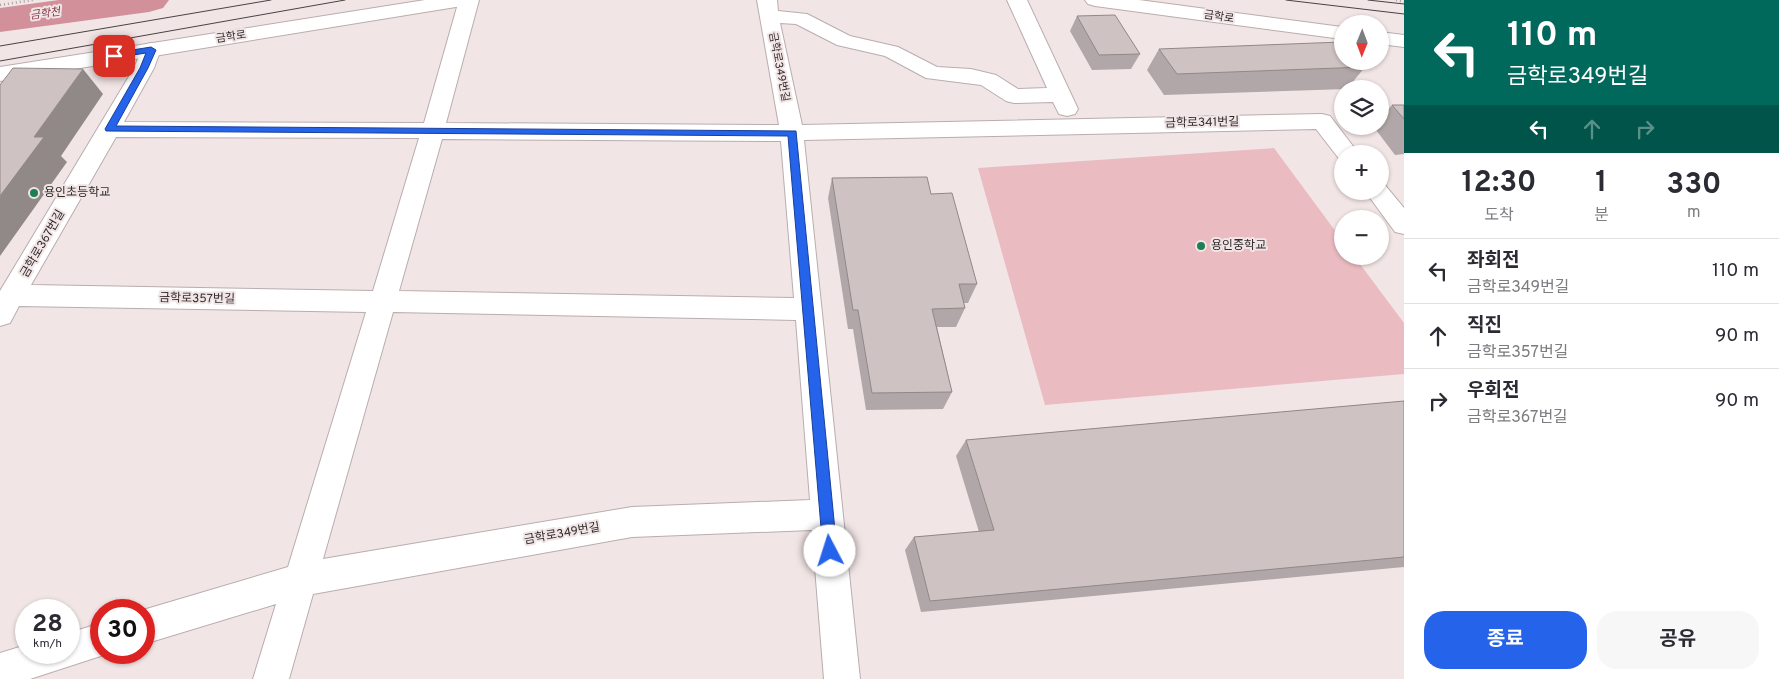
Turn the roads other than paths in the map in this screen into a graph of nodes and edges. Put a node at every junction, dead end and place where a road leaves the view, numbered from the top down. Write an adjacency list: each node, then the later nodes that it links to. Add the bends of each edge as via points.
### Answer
1 (462, 0): 9 (street, 금학로)
2 (469, 0): 14 (street)
3 (1017, 0): 11 (street)
4 (1095, 0): 6 (street, 금학로)
5 (768, 8): 11 (street, via 800,18 844,41 891,51 933,73 988,80 1014,96); 15 (street, 금학로349번길)
6 (1334, 32)
7 (1389, 39): 8 (street)
8 (1404, 41)
9 (148, 59): 10 (street, 금학로); 13 (street, 금학로367번길)
10 (0, 74)
11 (1060, 95): 12 (street)
12 (1075, 126): 15 (street); 16 (street, 금학로341번길, via 1322,121)
13 (110, 129): 14 (street); 20 (street, 금학로367번길)
14 (433, 131): 15 (street); 19 (street)
15 (792, 133): 21 (street, 금학로349번길)
16 (1341, 145)
17 (1384, 200): 18 (street)
18 (1404, 225)
19 (382, 302): 20 (street, 금학로357번길); 21 (street); 23 (street)
20 (6, 305)
21 (809, 309): 22 (street, 금학로349번길)
22 (827, 514): 23 (street, 금학로349번길, via 632,522); 28 (street, 금학로349번길)
23 (300, 580): 24 (street); 27 (street)
24 (155, 624)
25 (22, 664): 26 (street)
26 (0, 671)
27 (271, 679)
28 (842, 679)

